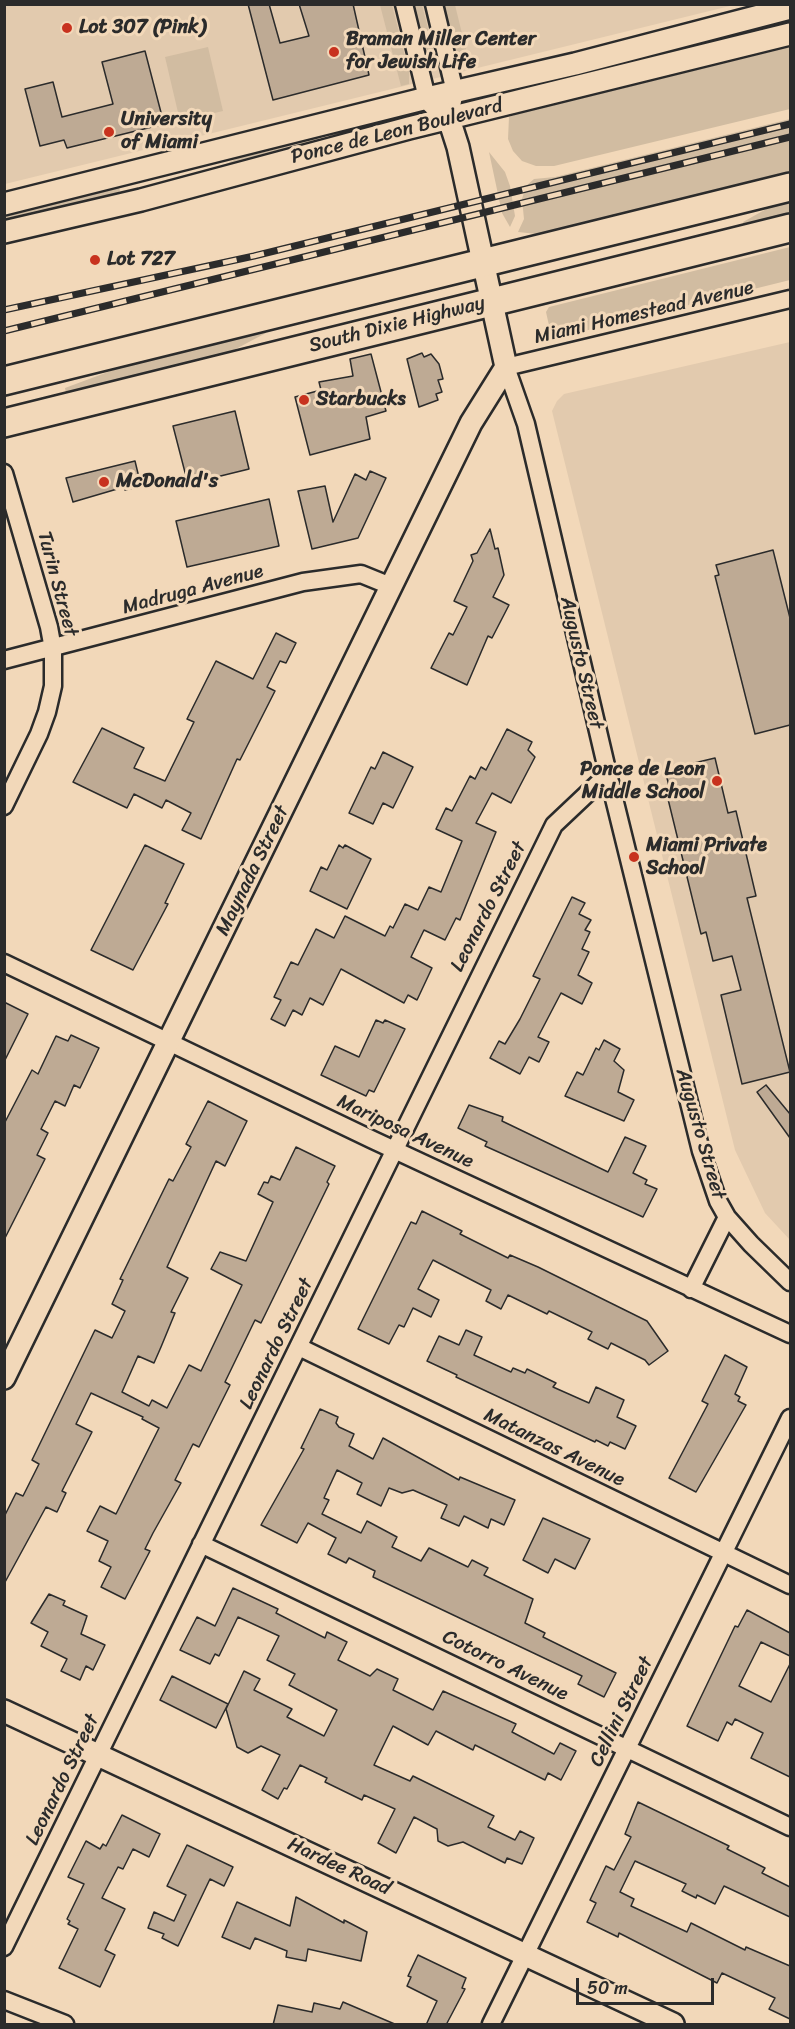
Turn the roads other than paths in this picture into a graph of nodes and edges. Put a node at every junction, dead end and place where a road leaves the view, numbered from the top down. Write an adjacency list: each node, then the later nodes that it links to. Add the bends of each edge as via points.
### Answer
1 (404, 4): 8 (street)
2 (434, 4): 7 (street)
3 (790, 8): 4 (street, Ponce de Leon Boulevard)
4 (726, 24): 6 (street); 7 (street, Ponce de Leon Boulevard)
5 (790, 34): 6 (street, Ponce de Leon Boulevard)
6 (733, 49): 9 (street, Ponce de Leon Boulevard)
7 (455, 92): 8 (street, Ponce de Leon Boulevard); 9 (street)
8 (427, 98): 9 (street); 11 (street, Ponce de Leon Boulevard)
9 (449, 119): 13 (street, Ponce de Leon Boulevard); 14 (street, Augusto Street)
10 (790, 187): 14 (highway, South Dixie Highway)
11 (4, 204)
12 (790, 228): 16 (highway, South Dixie Highway)
13 (4, 232)
14 (485, 262): 16 (street, Augusto Street); 18 (highway, South Dixie Highway)
15 (790, 299): 17 (street, Miami Homestead Avenue)
16 (492, 302): 17 (street, Augusto Street); 19 (highway, South Dixie Highway)
17 (506, 367): 21 (street, Maynada Street, via 471,423); 24 (street, Augusto Street, via 526,424)
18 (4, 381)
19 (4, 423)
20 (4, 472): 22 (street, Turin Street)
21 (393, 587): 22 (street, Madruga Avenue, via 361,574 321,579); 27 (street, Maynada Street)
22 (53, 649): 23 (street, Madruga Avenue); 25 (street, Turin Street, via 53,686 47,712)
23 (4, 660)
24 (608, 774): 28 (street, Leonardo Street, via 554,825); 29 (street, Augusto Street, via 701,1151)
25 (4, 806)
26 (4, 963): 27 (street, Mariposa Avenue)
27 (168, 1042): 28 (street, Mariposa Avenue); 34 (street, Maynada Street)
28 (395, 1150): 31 (street, Mariposa Avenue); 33 (street, Leonardo Street)
29 (727, 1217): 30 (street, Augusto Street); 31 (street)
30 (790, 1282)
31 (691, 1289): 32 (street, Mariposa Avenue)
32 (790, 1334)
33 (299, 1347): 36 (street, Leonardo Street); 37 (street, Matanzas Avenue)
34 (4, 1378)
35 (790, 1418): 37 (street, Cellini Street)
36 (201, 1544): 40 (street, Cotorro Avenue); 41 (street, Leonardo Street)
37 (723, 1553): 38 (street, Matanzas Avenue); 40 (street, Cellini Street)
38 (790, 1585)
39 (4, 1711): 41 (street, Hardee Road)
40 (628, 1749): 42 (street, Cotorro Avenue); 44 (street, Cellini Street)
41 (99, 1754): 43 (street, Leonardo Street); 44 (street, Hardee Road)
42 (790, 1827)
43 (4, 1947)
44 (526, 1955): 47 (street, Cellini Street); 48 (street, Hardee Road)
45 (4, 2000): 46 (street)
46 (65, 2025)
47 (491, 2025)
48 (673, 2025)

